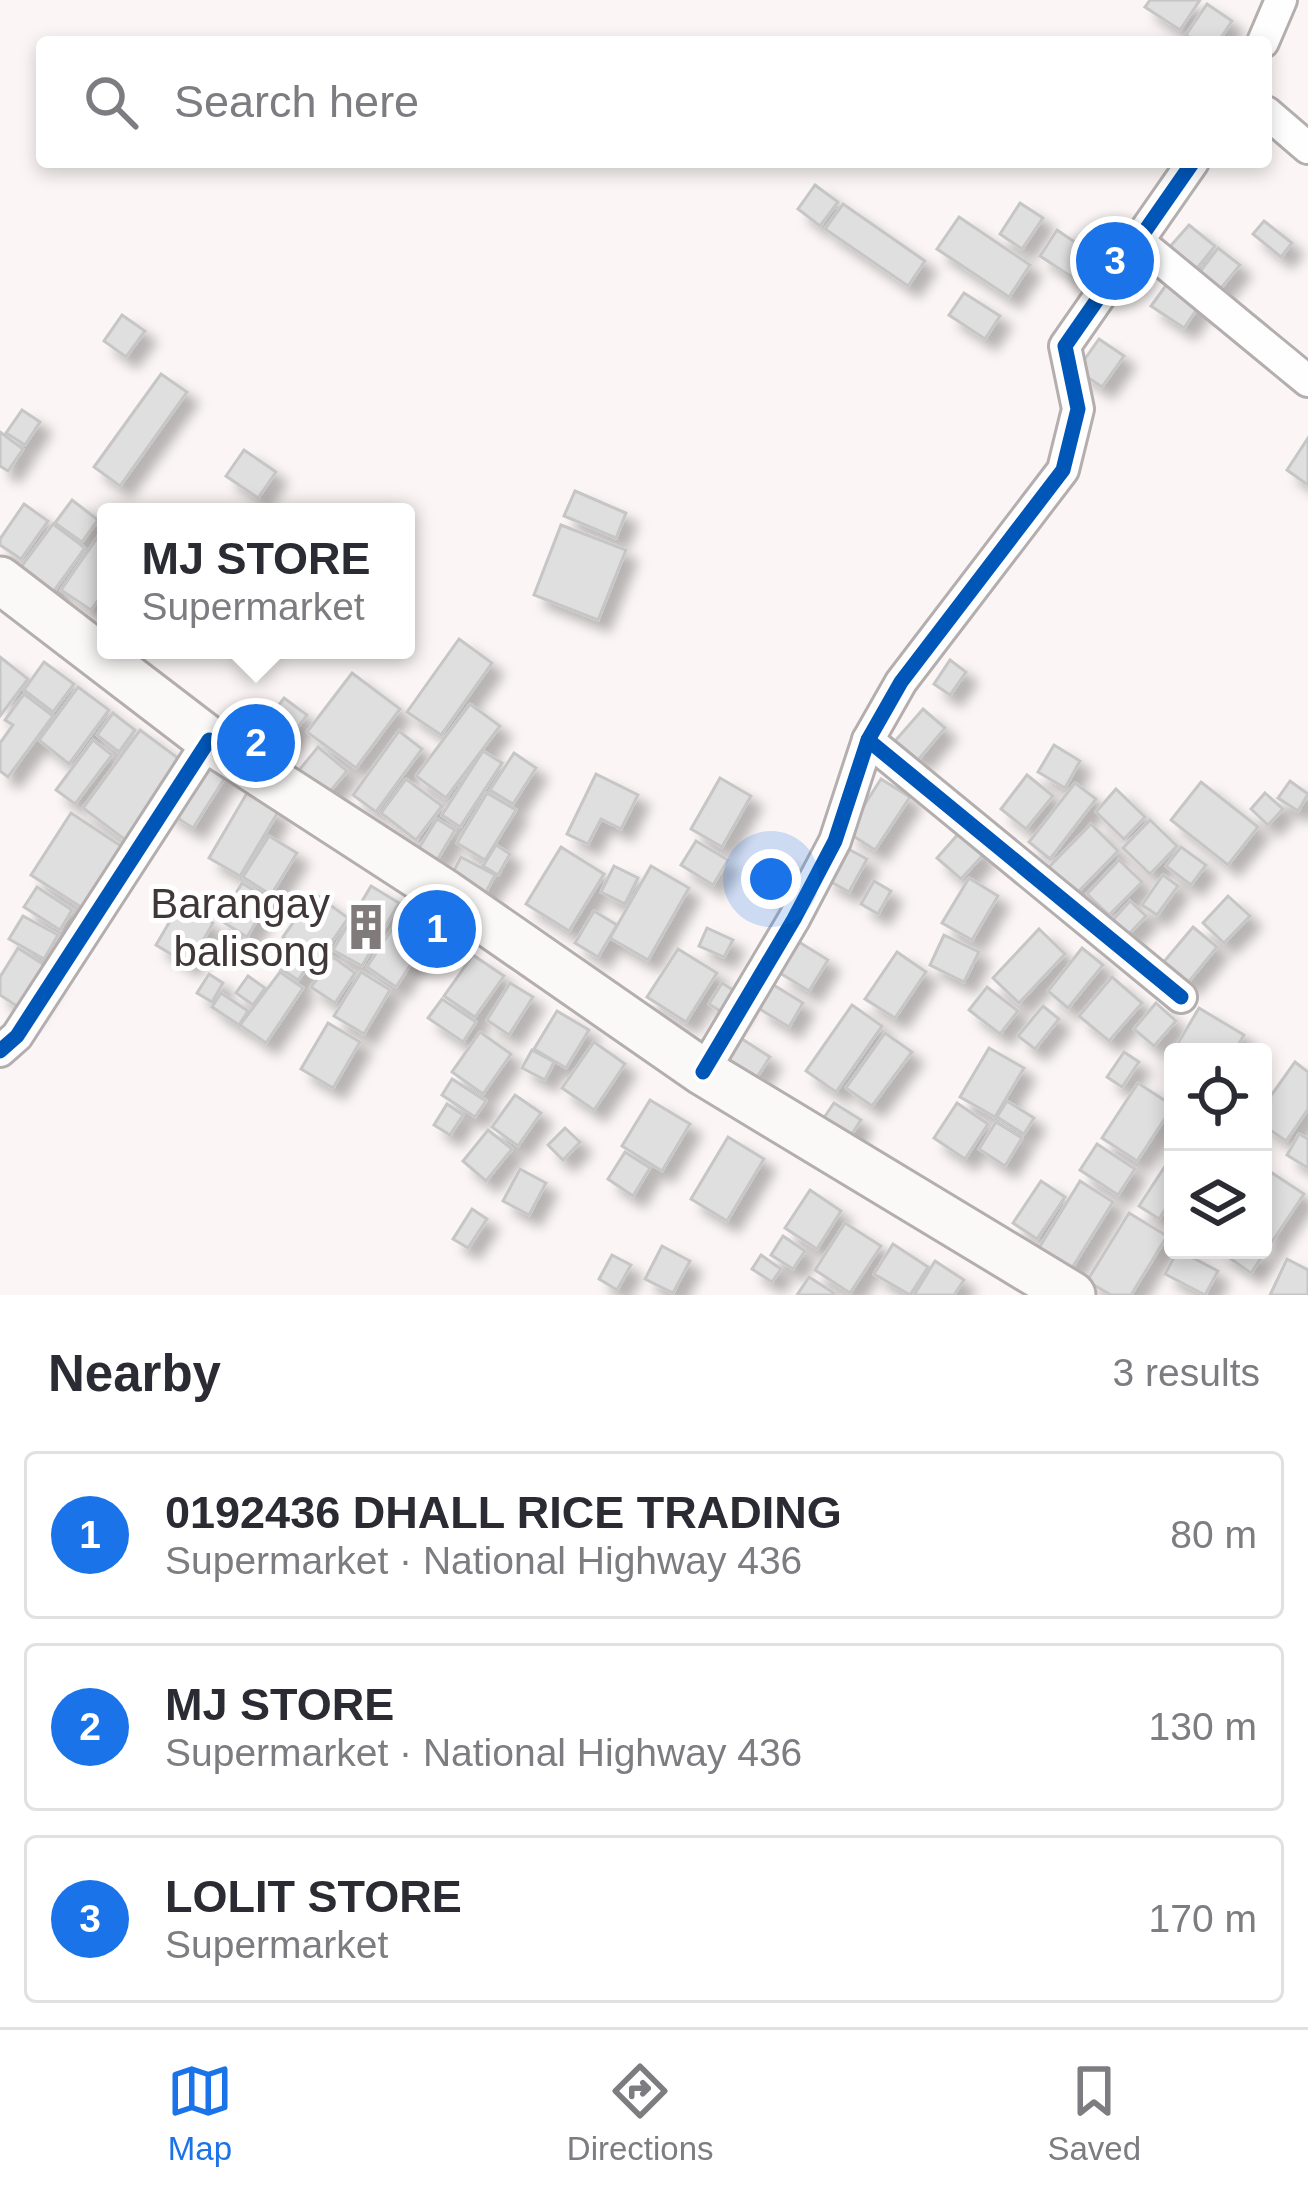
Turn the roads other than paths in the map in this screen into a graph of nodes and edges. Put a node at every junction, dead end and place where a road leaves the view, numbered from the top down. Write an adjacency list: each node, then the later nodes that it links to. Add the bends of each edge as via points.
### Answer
1 (1281, 0): 2 (street)
2 (1266, 36)
3 (1272, 117): 4 (street)
4 (1308, 148)
5 (1189, 168): 6 (street)
6 (1138, 241): 7 (street); 12 (street, via 1065,346 1078,409 1063,470 902,682)
7 (1308, 380)
8 (0, 580): 9 (main road)
9 (97, 655)
10 (103, 659): 11 (main road)
11 (208, 740): 14 (street); 15 (main road)
12 (868, 740): 13 (street); 15 (street, via 835,841)
13 (1181, 998)
14 (6, 1037)
15 (703, 1072): 16 (main road)
16 (1072, 1295)

